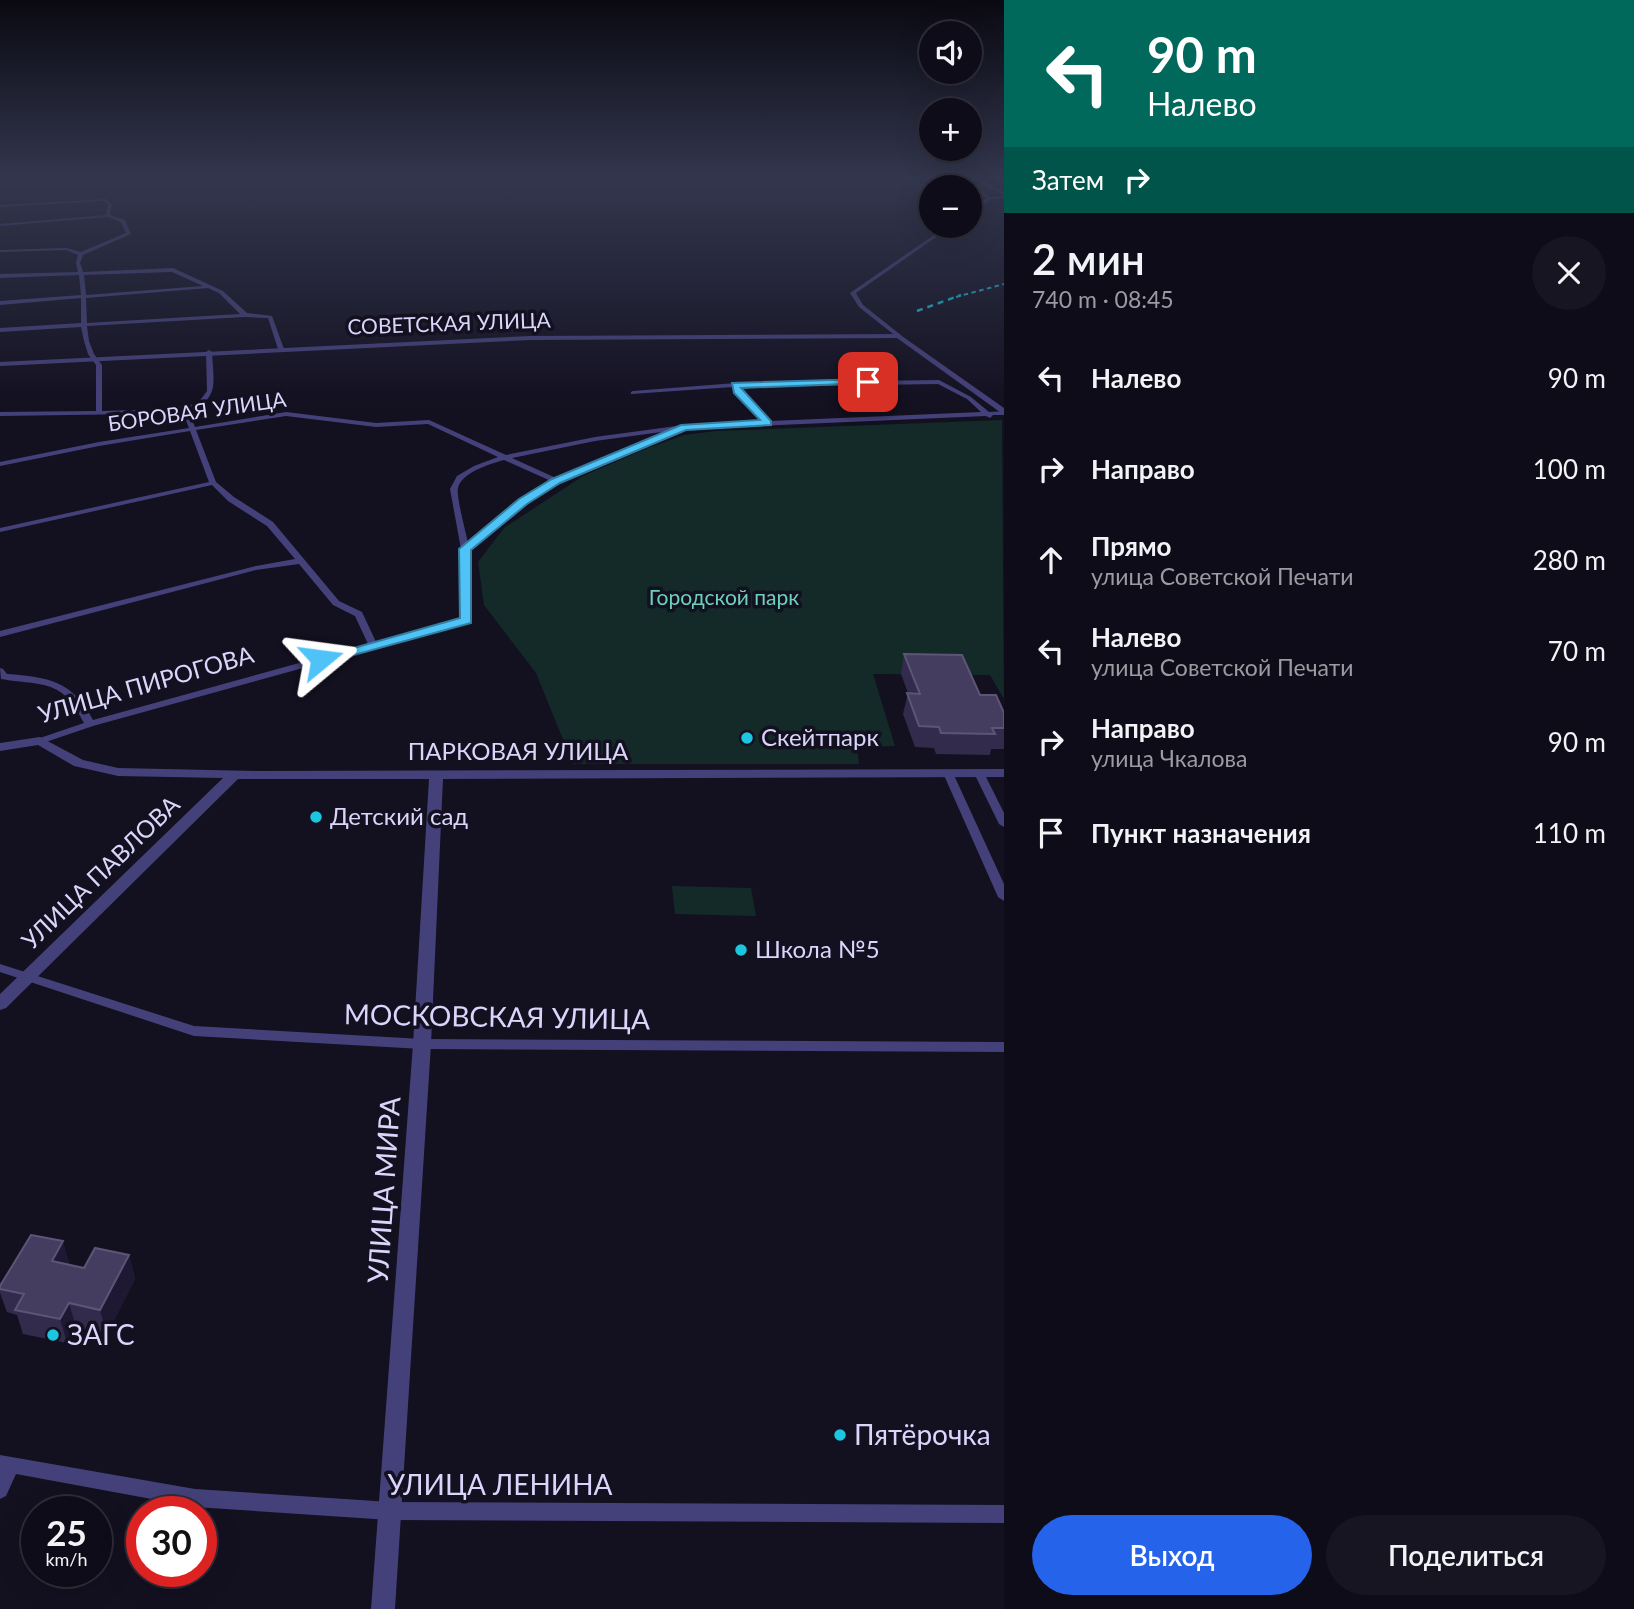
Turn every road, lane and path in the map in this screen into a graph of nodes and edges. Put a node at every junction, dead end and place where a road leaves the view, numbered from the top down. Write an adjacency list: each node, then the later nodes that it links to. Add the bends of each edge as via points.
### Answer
1 (81, 255): 3 (street)
2 (908, 255): 13 (street, via 853,293 861,306)
3 (78, 263): 4 (street); 5 (street)
4 (45, 273): 5 (street); 6 (street)
5 (83, 273): 7 (street, via 173,270); 8 (street)
6 (0, 276)
7 (207, 287): 8 (street); 10 (street, via 221,292)
8 (81, 298): 9 (street); 11 (street)
9 (0, 303)
10 (246, 315): 11 (street); 14 (street, via 270,317)
11 (84, 325): 12 (street); 16 (street)
12 (0, 330)
13 (899, 336): 14 (street, СОВЕТСКАЯ УЛИЦА, via 634,335); 22 (street)
14 (281, 349): 15 (street, СОВЕТСКАЯ УЛИЦА)
15 (209, 352): 16 (street, СОВЕТСКАЯ УЛИЦА); 20 (street, via 211,391 200,404)
16 (92, 358): 17 (street, СОВЕТСКАЯ УЛИЦА); 21 (street, via 99,365)
17 (0, 364)
18 (736, 385): 19 (street); 24 (street, via 939,382); 25 (street)
19 (633, 393)
20 (185, 409): 21 (street); 27 (street)
21 (99, 411): 23 (street)
22 (1004, 412): 24 (street)
23 (0, 414)
24 (990, 416): 25 (street)
25 (768, 423): 26 (street)
26 (684, 427): 28 (street); 30 (street)
27 (192, 429): 28 (street, БОРОВАЯ УЛИЦА, via 286,414 376,425 429,422); 29 (street, БОРОВАЯ УЛИЦА); 31 (street)
28 (502, 458): 30 (street, БОРОВАЯ УЛИЦА); 33 (street, via 477,467 460,478 454,489)
29 (0, 464)
30 (556, 481): 33 (street, via 523,501)
31 (213, 482): 32 (street); 34 (street, via 270,524)
32 (0, 530)
33 (465, 549): 36 (street, УЛИЦА ПИРОГОВА, via 467,620)
34 (300, 561): 35 (street, via 256,568); 36 (street, via 336,603 359,614)
35 (0, 634)
36 (373, 645): 38 (street, УЛИЦА ПИРОГОВА)
37 (1, 675): 38 (street, via 56,684 83,706)
38 (90, 724): 39 (street, УЛИЦА ПИРОГОВА)
39 (40, 741): 40 (street, УЛИЦА ПИРОГОВА); 44 (street, ПАРКОВАЯ УЛИЦА, via 79,763 107,771)
40 (0, 747)
41 (948, 773): 42 (street, ПАРКОВАЯ УЛИЦА); 45 (street, ПАРКОВАЯ УЛИЦА); 47 (street)
42 (979, 773): 43 (street, ПАРКОВАЯ УЛИЦА); 46 (street)
43 (1004, 773)
44 (234, 775): 45 (street, ПАРКОВАЯ УЛИЦА); 49 (street, УЛИЦА ПАВЛОВА)
45 (436, 775): 51 (street, УЛИЦА МИРА)
46 (1004, 824)
47 (1004, 897)
48 (0, 968): 49 (street, МОСКОВСКАЯ УЛИЦА)
49 (26, 978): 50 (street, УЛИЦА ПАВЛОВА); 51 (street, МОСКОВСКАЯ УЛИЦА, via 194,1031)
50 (0, 1004)
51 (422, 1044): 52 (street, МОСКОВСКАЯ УЛИЦА); 55 (street, УЛИЦА МИРА)
52 (1004, 1047)
53 (6, 1465): 54 (street); 55 (street, УЛИЦА ЛЕНИНА, via 195,1498)
54 (0, 1490)
55 (390, 1511): 56 (street, УЛИЦА ЛЕНИНА); 57 (street, УЛИЦА МИРА)
56 (1004, 1514)
57 (383, 1609)

